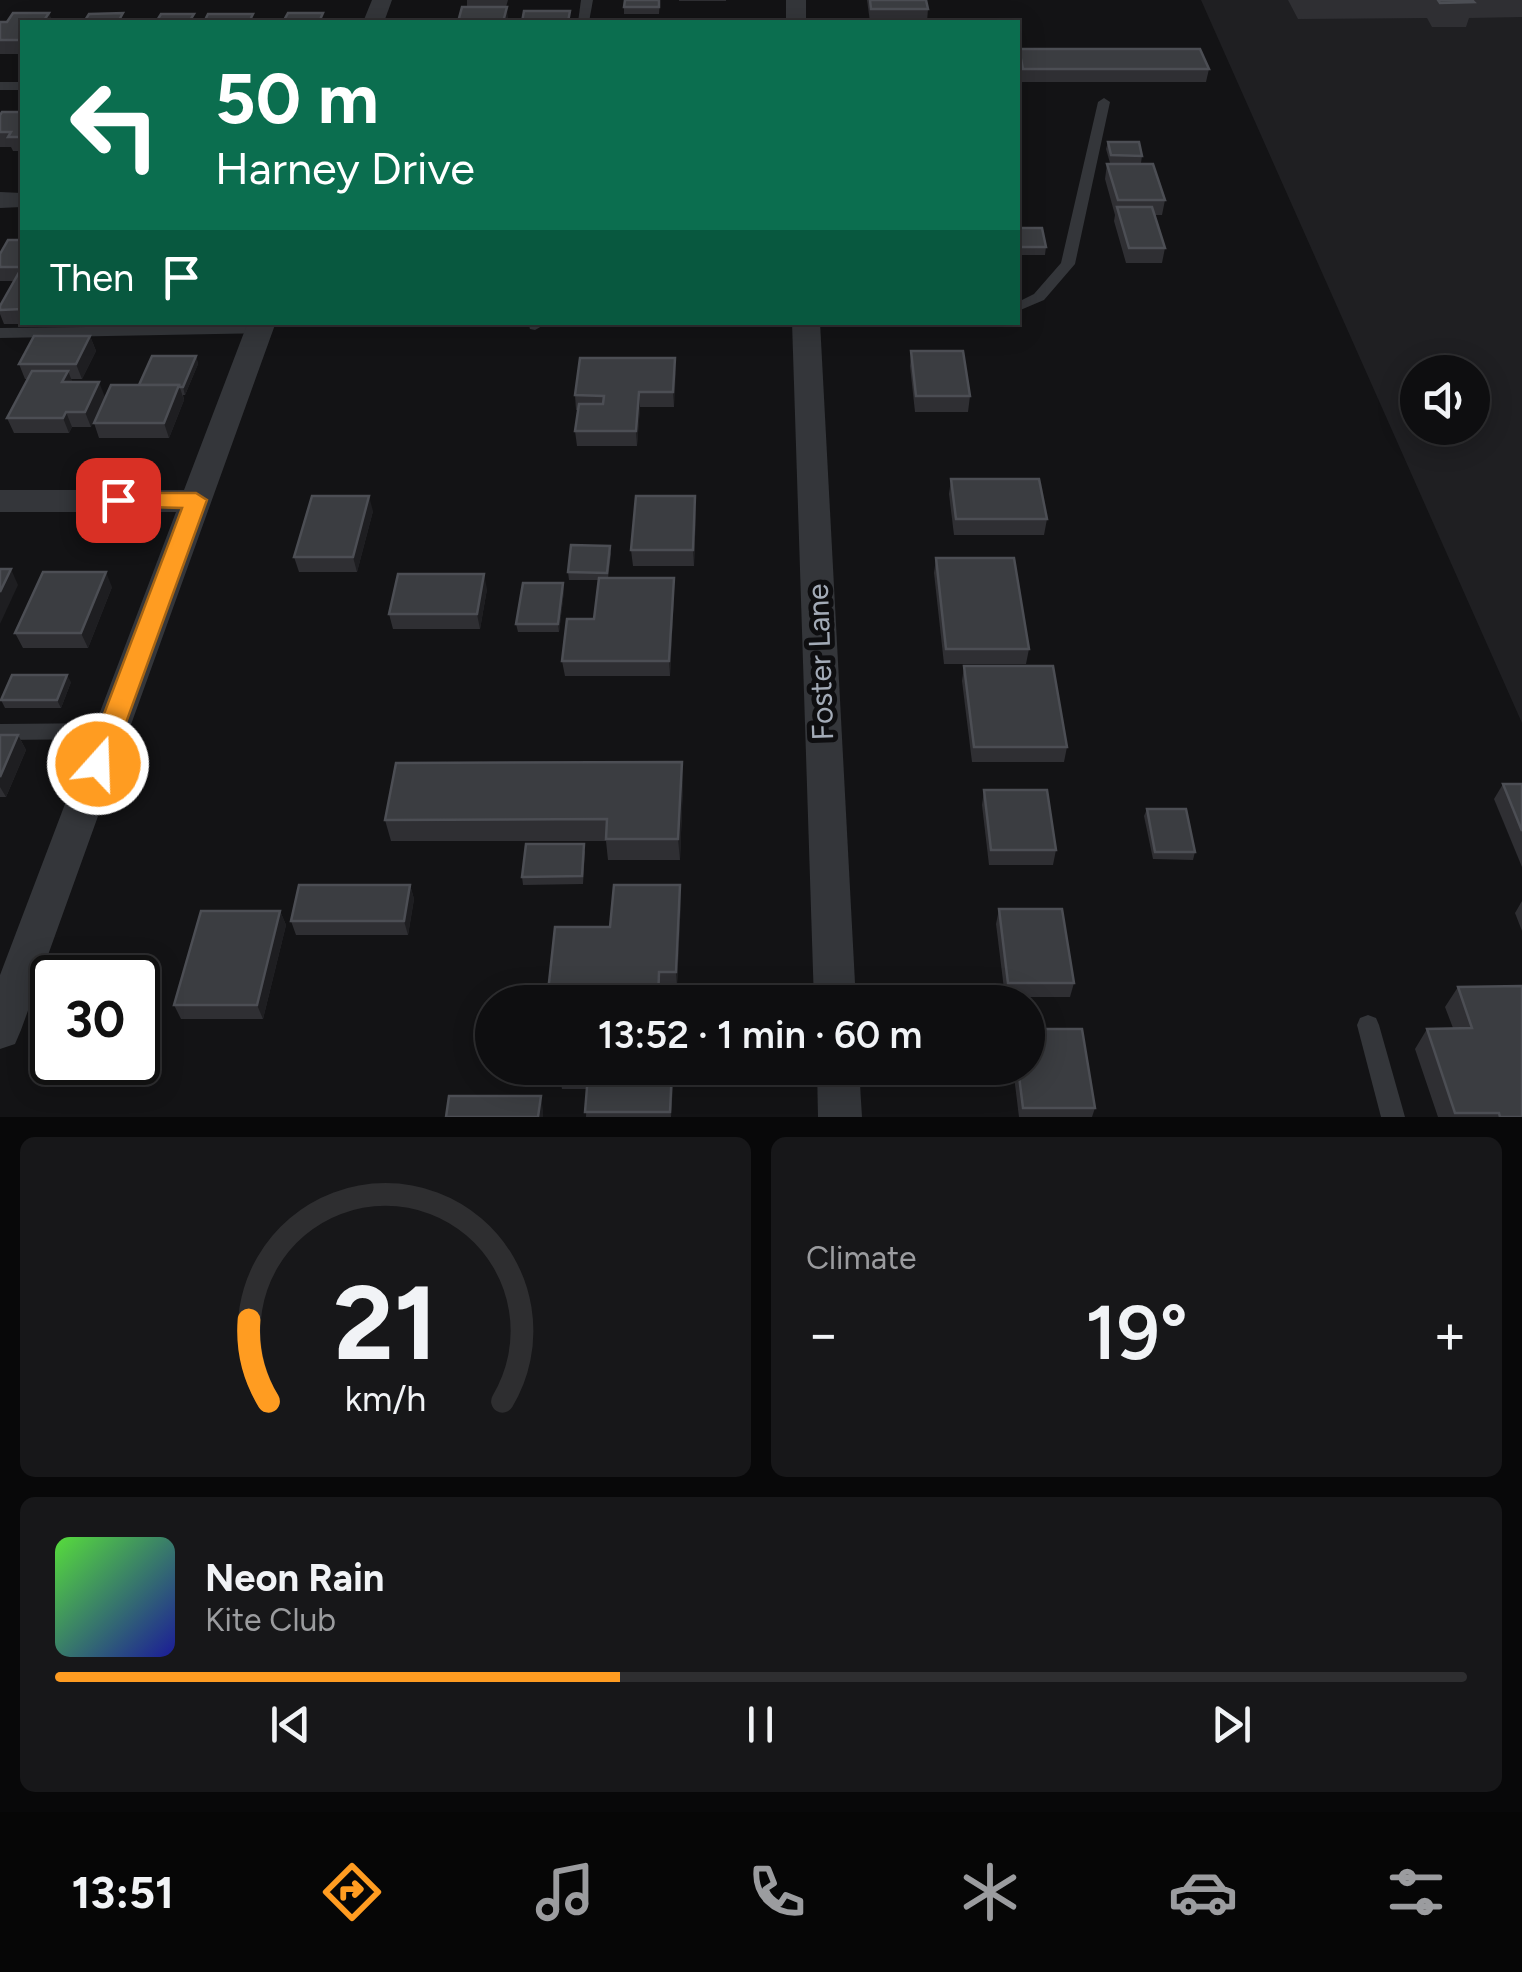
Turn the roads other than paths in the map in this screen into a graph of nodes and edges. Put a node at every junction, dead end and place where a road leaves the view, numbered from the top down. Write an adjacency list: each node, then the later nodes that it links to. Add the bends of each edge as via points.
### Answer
1 (1104, 102): 2 (lane, via 1068,264 1039,297)
2 (1020, 306)
3 (806, 325): 10 (street, Foster Lane)
4 (261, 326): 5 (lane); 7 (street)
5 (0, 332)
6 (0, 500): 7 (street)
7 (196, 500): 8 (street)
8 (110, 731): 9 (lane); 11 (street)
9 (0, 732)
10 (834, 985)
11 (4, 1010)
12 (1368, 1026): 15 (lane)
13 (839, 1085): 14 (street)
14 (840, 1117)
15 (1392, 1117)

